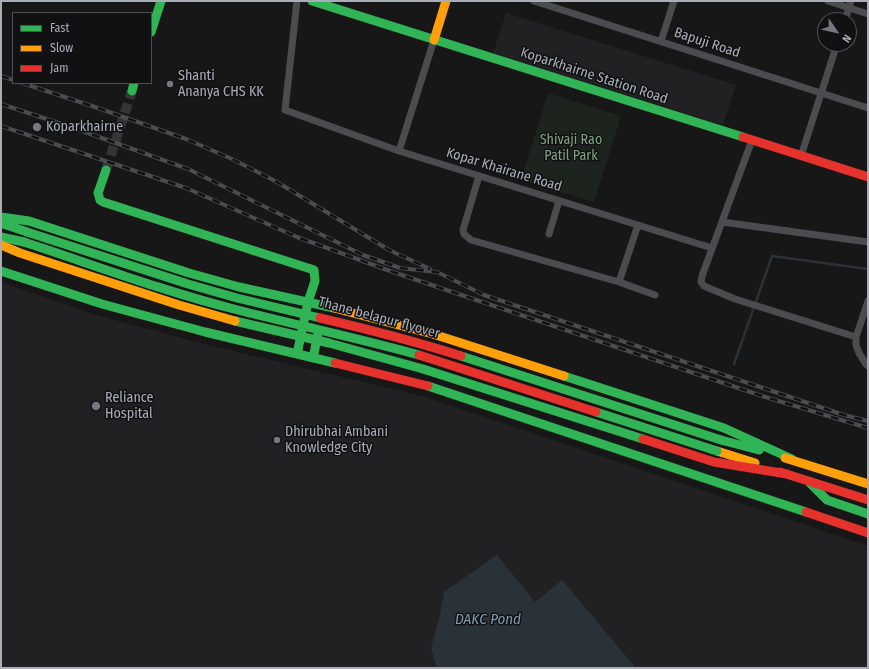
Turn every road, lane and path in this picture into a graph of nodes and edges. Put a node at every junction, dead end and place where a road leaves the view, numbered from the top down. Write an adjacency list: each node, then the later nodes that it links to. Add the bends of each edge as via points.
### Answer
1 (161, 1): 10 (main road)
2 (297, 1): 17 (street, Kopar Khairane Road, via 284,110)
3 (312, 1): 11 (main road, Koparkhairne Station Road)
4 (446, 1): 11 (main road)
5 (537, 1): 12 (street, Bapuji Road)
6 (674, 1): 12 (street)
7 (828, 1): 8 (street)
8 (850, 4): 9 (street)
9 (868, 14)
10 (152, 29)
11 (434, 40): 16 (main road, Koparkhairne Station Road); 17 (street)
12 (661, 42): 14 (street, Bapuji Road)
13 (834, 52): 14 (street)
14 (821, 93): 15 (street, Bapuji Road); 18 (street)
15 (868, 108)
16 (752, 140): 18 (main road, Koparkhairne Station Road); 24 (street)
17 (399, 151): 20 (street, Kopar Khairane Road)
18 (801, 156): 21 (main road, Koparkhairne Station Road)
19 (106, 170): 36 (main road, via 98,193 103,202 314,270 315,282)
20 (479, 176): 22 (street, Kopar Khairane Road); 33 (street, via 463,230 466,238)
21 (868, 177)
22 (559, 201): 26 (street, Kopar Khairane Road); 27 (street)
23 (1, 217): 36 (main road, via 29,221 239,287)
24 (722, 222): 29 (street); 31 (street)
25 (1, 223): 44 (main road, Thane belapur flyover, bridge, via 188,284 430,346 721,440)
26 (638, 225): 31 (street, Kopar Khairane Road); 33 (street)
27 (549, 234)
28 (1, 237): 45 (main road, Thane belapur flyover, bridge, via 24,242 234,309 427,357)
29 (868, 242)
30 (1, 245): 38 (main road, via 179,305)
31 (712, 248): 39 (street, via 702,276 701,282 704,286 735,299)
32 (1, 271): 41 (main road, via 102,304)
33 (619, 282): 34 (street)
34 (655, 295)
35 (868, 301): 39 (street)
36 (308, 302): 37 (main road); 38 (main road)
37 (324, 306): 40 (main road); 44 (main road, via 433,334 724,428)
38 (300, 337): 40 (main road); 41 (main road)
39 (856, 337): 43 (street, via 859,353)
40 (317, 340): 42 (main road); 45 (main road, via 423,368 714,462)
41 (296, 354): 42 (main road)
42 (313, 358): 50 (main road, via 424,386)
43 (868, 366)
44 (792, 459): 47 (main road)
45 (787, 474): 46 (main road)
46 (808, 481): 48 (main road); 49 (main road, via 827,500)
47 (868, 484)
48 (868, 500)
49 (868, 514)
50 (868, 533)

